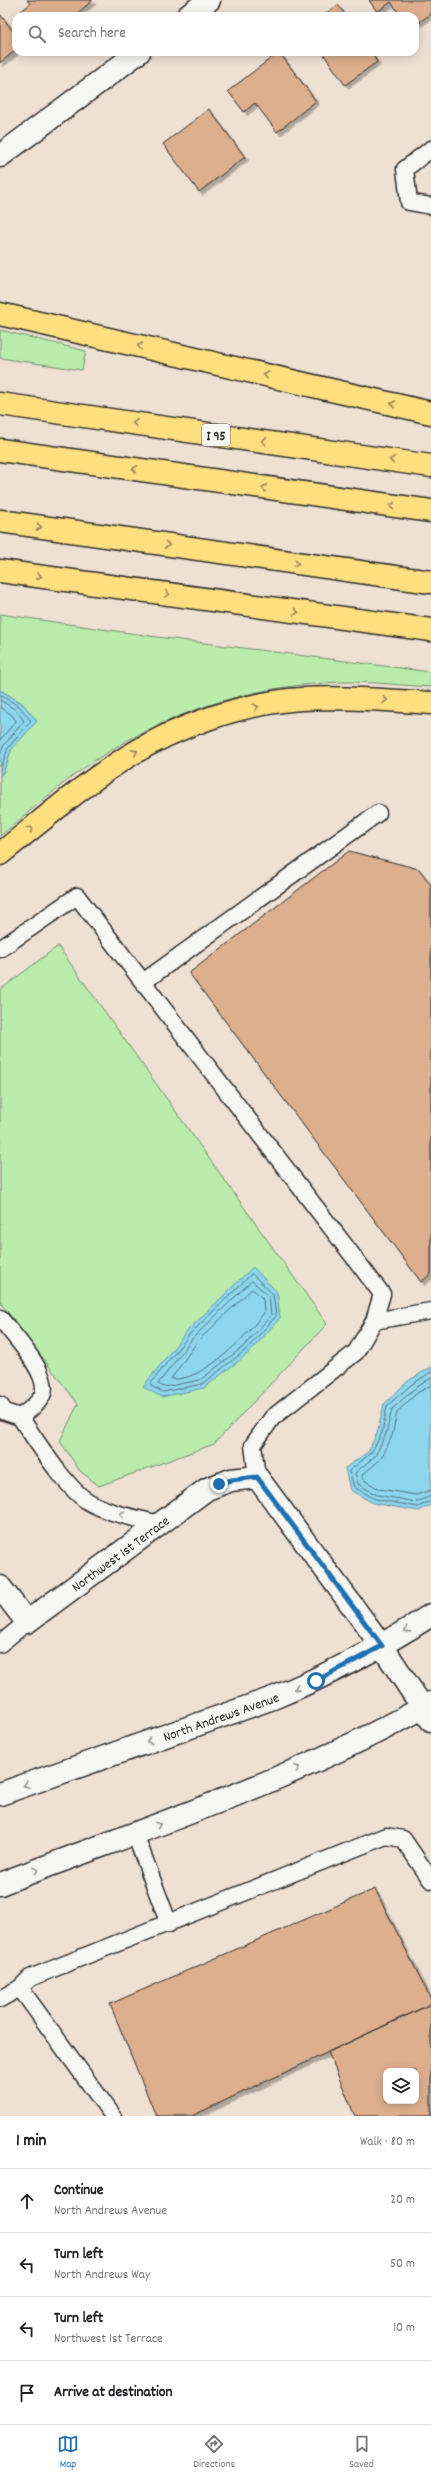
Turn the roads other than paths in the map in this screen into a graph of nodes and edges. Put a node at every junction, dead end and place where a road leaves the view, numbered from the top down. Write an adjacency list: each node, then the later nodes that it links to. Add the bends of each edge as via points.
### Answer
1 (209, 0): 2 (main road)
2 (193, 12)
3 (135, 56): 5 (main road)
4 (431, 149): 6 (lane, via 405,169 409,202)
5 (0, 156)
6 (431, 206)
7 (0, 314): 9 (highway, one-way to 7)
8 (0, 404): 11 (highway, I 95, one-way to 8)
9 (431, 413)
10 (0, 450): 12 (highway, one-way to 10)
11 (431, 466)
12 (431, 512)
13 (0, 521): 15 (highway, one-way to 15)
14 (0, 571): 16 (highway, one-way to 16)
15 (431, 582)
16 (431, 630)
17 (431, 703): 19 (highway, one-way to 17, via 80,790 128,756 217,716 300,699 360,698)
18 (378, 813): 21 (lane)
19 (0, 854)
20 (0, 949): 21 (lane, via 77,896)
21 (143, 982): 24 (lane, via 382,1294)
22 (431, 1311): 24 (lane)
23 (0, 1318): 26 (lane, via 34,1362 45,1382 42,1395 32,1409)
24 (374, 1321): 27 (lane, via 356,1352 272,1418 253,1445)
25 (0, 1405): 26 (lane, via 5,1412)
26 (20, 1417): 28 (lane, one-way to 26, via 87,1502 63,1477)
27 (257, 1477): 28 (main road, Northwest 1st Terrace, via 231,1480 208,1489); 33 (main road)
28 (159, 1524): 31 (main road, Northwest 1st Terrace)
29 (0, 1587): 31 (main road)
30 (431, 1615): 33 (main road, North Andrews Avenue, one-way to 33)
31 (27, 1622): 32 (lane)
32 (0, 1644)
33 (382, 1646): 34 (main road); 35 (main road, North Andrews Avenue, one-way to 35, via 316,1681 273,1698)
34 (428, 1710): 36 (main road, one-way to 34, via 308,1764)
35 (0, 1794)
36 (135, 1834): 38 (main road, one-way to 36); 39 (lane)
37 (431, 1880): 39 (lane, via 403,1839 386,1836)
38 (0, 1884)
39 (169, 1924): 40 (lane, via 30,1978)
40 (20, 1988): 41 (lane); 42 (lane)
41 (0, 1998)
42 (113, 2116)

